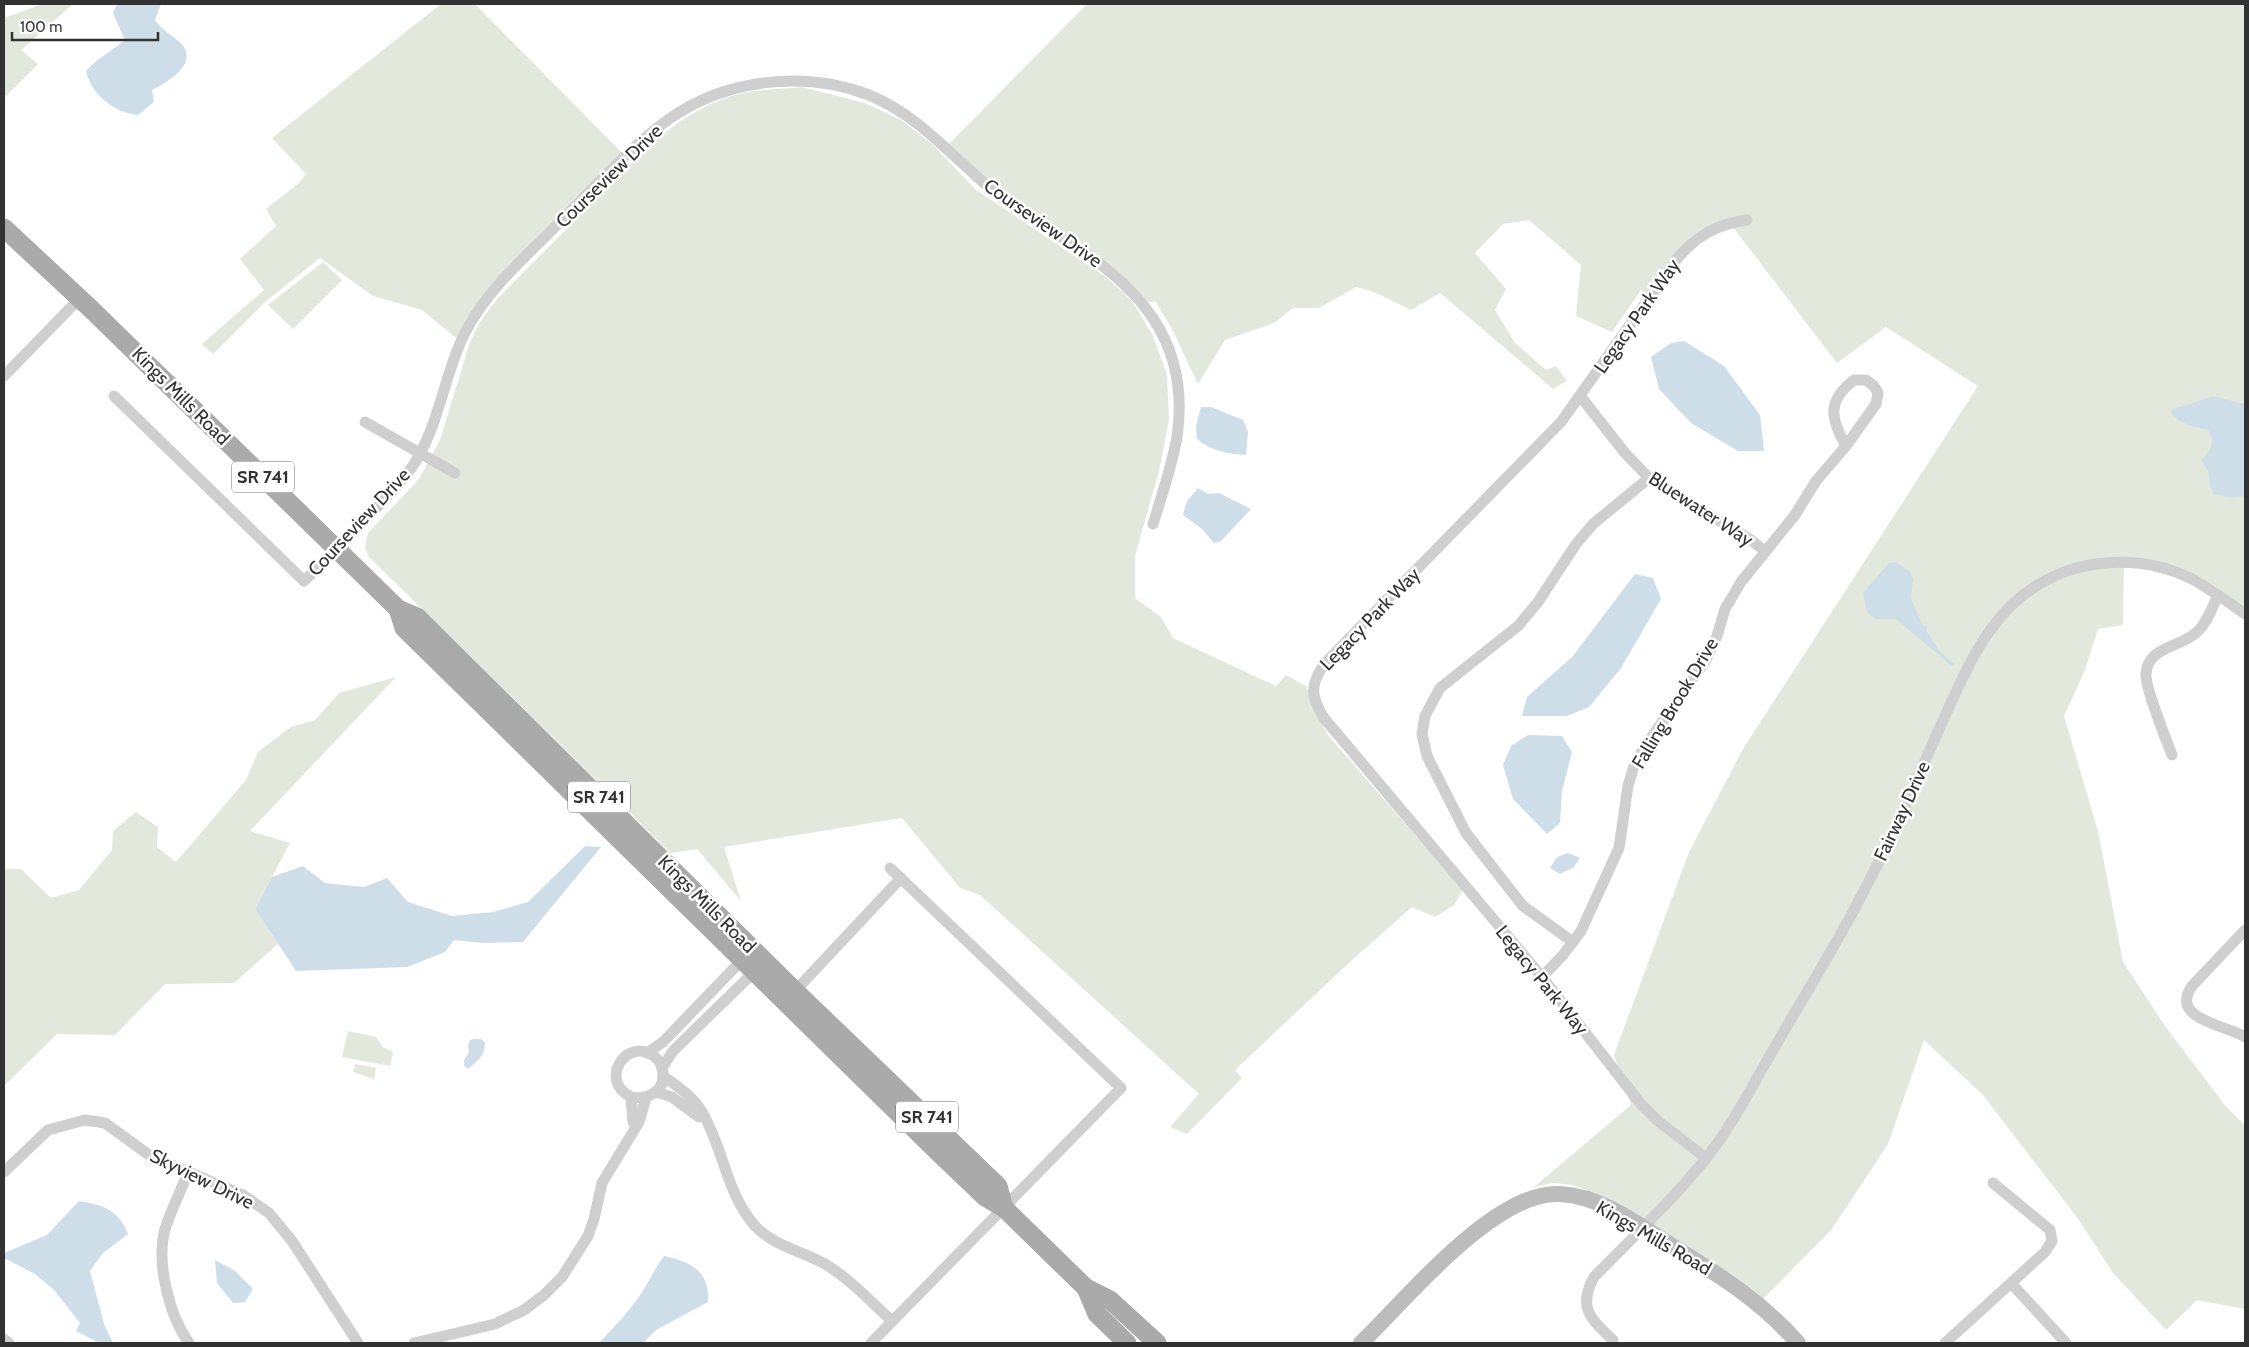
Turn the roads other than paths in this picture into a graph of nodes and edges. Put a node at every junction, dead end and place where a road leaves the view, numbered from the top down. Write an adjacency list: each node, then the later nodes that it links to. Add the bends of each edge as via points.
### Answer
1 (1747, 220): 6 (street, Legacy Park Way, via 1729,222 1690,243)
2 (4, 228): 3 (main road, Kings Mills Road / SR 741)
3 (80, 298): 4 (street); 13 (main road, Kings Mills Road / SR 741)
4 (4, 376)
5 (114, 396): 13 (street, Courseview Drive, via 304,581)
6 (1581, 397): 11 (street, Bluewater Way, via 1625,454); 24 (street, Legacy Park Way, via 1561,422 1325,663 1316,676 1313,689 1315,704 1324,718)
7 (365, 422): 9 (street)
8 (1846, 446): 8 (street, Falling Brook Drive, via 1876,404 1878,394 1866,380 1854,380 1835,400 1835,427); 14 (street, Falling Brook Drive)
9 (420, 453): 10 (street); 12 (street, Courseview Drive, via 432,430 461,342 479,309 637,145 672,117 710,96 768,82 805,81 856,91 915,120 1014,208 1101,263 1144,304 1171,356 1178,393 1177,437); 13 (street, Courseview Drive, via 387,497)
10 (455, 473)
11 (1649, 478): 14 (street, Bluewater Way); 22 (street, via 1593,524 1518,626 1440,688 1425,716 1422,734 1427,756 1466,833 1524,906)
12 (1153, 524)
13 (336, 549): 16 (main road, Kings Mills Road / SR 741)
14 (1765, 551): 22 (street, Falling Brook Drive, via 1725,609 1706,660 1634,766 1628,786 1620,848 1581,932)
15 (2218, 595): 17 (street, Fairway Drive); 18 (street, via 2206,621 2196,633 2155,654 2148,665 2147,680); 33 (street, Fairway Drive, via 2191,579 2146,564 2101,563 2058,574 2009,607 1986,636 1968,668 1849,920 1724,1135)
16 (398, 609): 23 (main road, Kings Mills Road / SR 741, via 404,628); 25 (main road, Kings Mills Road / SR 741, via 417,617)
17 (2245, 614)
18 (2172, 755)
19 (890, 868): 20 (street)
20 (901, 878): 25 (street); 37 (street, via 1121,1088)
21 (2245, 930): 26 (street, via 2192,986 2187,998 2190,1011 2199,1019)
22 (1573, 942): 24 (street, Falling Brook Drive)
23 (747, 967): 27 (street, via 663,1042); 28 (street, via 673,1051); 37 (main road, Kings Mills Road / SR 741, via 984,1197)
24 (1542, 978): 33 (street, Legacy Park Way, via 1640,1103)
25 (795, 991): 37 (main road, Kings Mills Road / SR 741, via 998,1186)
26 (2245, 1037)
27 (646, 1053): 28 (street, via 659,1061); 30 (street, via 631,1053 618,1067 616,1074 620,1088)
28 (663, 1072): 29 (street); 31 (street, via 702,1111)
29 (651, 1095): 30 (street); 31 (street, via 672,1097); 32 (street)
30 (631, 1097): 32 (street)
31 (709, 1125): 41 (street, via 719,1145 731,1189 756,1227 774,1240 824,1263)
32 (633, 1131): 43 (street, via 602,1183 588,1236 562,1276 524,1310 495,1324)
33 (1706, 1158): 38 (street, Fairway Drive)
34 (4, 1172): 35 (street, Skyview Drive, via 48,1130 85,1120 105,1123 149,1155)
35 (188, 1172): 46 (street, via 165,1230 162,1264 170,1303 180,1330); 47 (street, Skyview Drive, via 243,1194 268,1213 292,1241)
36 (1993, 1183): 39 (street, via 2044,1224 2052,1236 2045,1252)
37 (1004, 1208): 40 (main road, Kings Mills Road / SR 741); 41 (street)
38 (1642, 1227): 44 (street, Fairway Drive, via 1594,1277 1586,1290 1589,1313); 52 (street, Kings Mills Road, via 1604,1206 1576,1196 1552,1194 1527,1200 1507,1210 1465,1241); 53 (street, Kings Mills Road, via 1740,1289 1776,1319)
39 (2011, 1283): 54 (street); 55 (street)
40 (1086, 1288): 50 (main road, Kings Mills Road / SR 741, via 1097,1314); 51 (main road, Kings Mills Road / SR 741, via 1110,1300)
41 (892, 1321): 49 (street)
42 (4, 1339): 45 (street)
43 (445, 1340): 48 (street)
44 (1613, 1342)
45 (9, 1343)
46 (189, 1343)
47 (358, 1343)
48 (414, 1343)
49 (871, 1343)
50 (1127, 1343)
51 (1157, 1343)
52 (1361, 1343)
53 (1798, 1343)
54 (1945, 1343)
55 (2066, 1343)

